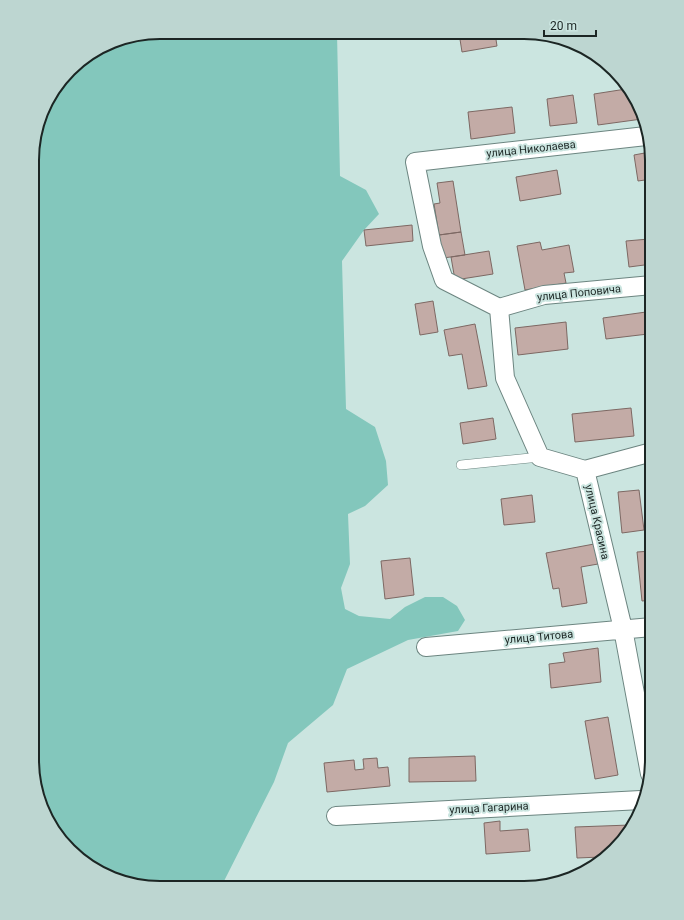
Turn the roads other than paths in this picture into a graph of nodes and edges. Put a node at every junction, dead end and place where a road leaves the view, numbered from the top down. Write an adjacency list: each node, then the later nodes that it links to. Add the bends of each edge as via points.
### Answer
1 (642, 136): 3 (street, улица Николаева, via 415,162 432,246 444,280)
2 (645, 286): 3 (street, улица Поповича, via 544,294)
3 (499, 308): 5 (street, via 505,378)
4 (645, 454): 7 (street)
5 (540, 457): 6 (lane); 7 (street, улица Красина)
6 (461, 465)
7 (585, 470): 9 (street, улица Красина)
8 (645, 627): 9 (street, улица Титова)
9 (623, 629): 10 (street, улица Титова); 11 (street, улица Красина)
10 (426, 647)
11 (645, 747)
12 (639, 800): 13 (street, улица Гагарина)
13 (336, 816)

